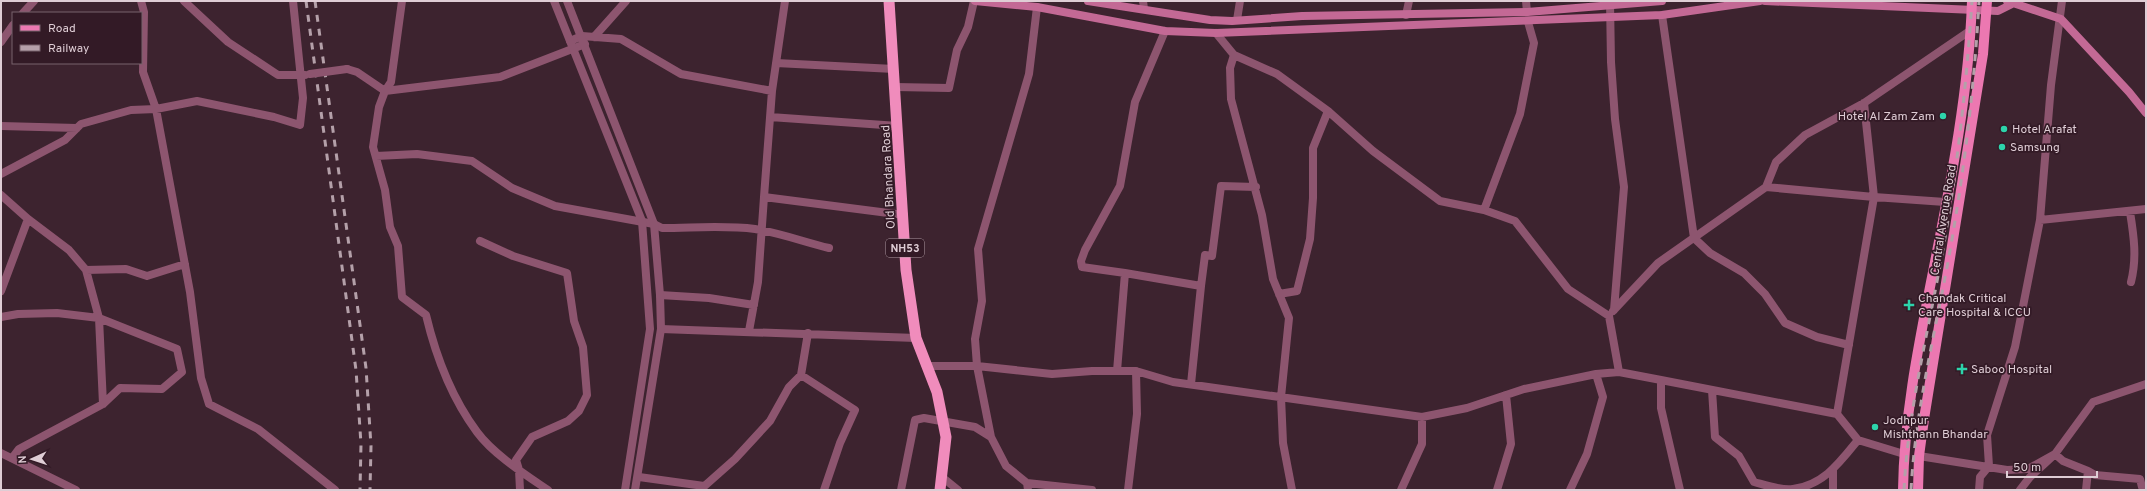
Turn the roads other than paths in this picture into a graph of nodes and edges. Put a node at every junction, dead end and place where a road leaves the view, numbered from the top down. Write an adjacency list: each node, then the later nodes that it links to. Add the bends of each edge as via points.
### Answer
1 (34, 1): 27 (street)
2 (141, 1): 52 (street, via 144,12 143,72)
3 (184, 1): 47 (street, via 228,42 278,75)
4 (293, 1): 47 (street)
5 (402, 1): 49 (street, via 391,82)
6 (554, 1): 43 (street)
7 (567, 1): 41 (street)
8 (626, 1): 40 (street)
9 (785, 1): 45 (street)
10 (889, 1): 46 (highway, Old Bhandara Road / NH53)
11 (974, 1): 26 (main road); 48 (street, via 968,27 957,50 949,88)
12 (1088, 1): 23 (main road)
13 (1240, 1): 34 (street)
14 (1410, 1): 29 (street)
15 (1526, 1): 28 (street)
16 (1662, 1): 20 (main road)
17 (1760, 1): 30 (main road)
18 (1765, 1): 22 (main road)
19 (2062, 1): 32 (street)
20 (1609, 3): 28 (main road); 31 (street)
21 (2009, 3): 25 (main road, via 1998,11); 32 (main road)
22 (1901, 4): 24 (main road)
23 (1143, 5): 33 (main road)
24 (1972, 5): 25 (main road); 37 (main road)
25 (1987, 5): 120 (main road, Central Avenue Road, via 1983,54)
26 (1037, 7): 38 (main road); 99 (street, via 1029,74 978,249 982,301 975,339)
27 (24, 12)
28 (1527, 12): 29 (main road)
29 (1406, 15): 34 (main road, via 1302,16)
30 (1662, 15): 31 (main road); 76 (street)
31 (1609, 17): 35 (main road); 89 (street, via 1614,119 1624,187)
32 (2061, 19): 54 (main road); 72 (street, via 2051,85)
33 (1210, 20): 34 (main road); 39 (main road)
34 (1237, 20)
35 (1528, 22): 39 (main road); 68 (street, via 1534,43 1520,114)
36 (12, 26): 42 (street)
37 (1970, 30): 51 (street); 66 (main road, via 1970,57)
38 (1165, 31): 39 (main road); 81 (street, via 1135,102 1120,186 1085,250 1082,261 1082,267)
39 (1216, 33): 44 (street)
40 (594, 37): 41 (street); 50 (street, via 621,40 681,74)
41 (584, 40): 43 (street); 74 (street)
42 (1, 42)
43 (572, 45): 49 (street, via 500,78); 73 (street)
44 (1234, 55): 53 (street, via 1277,74); 61 (street, via 1230,68 1231,99)
45 (776, 63): 46 (street); 50 (street)
46 (894, 69): 48 (highway, Old Bhandara Road / NH53)
47 (301, 75): 49 (street, bridge, via 347,69 357,72); 52 (street, via 304,98 300,125 197,101)
48 (895, 87): 57 (highway, Old Bhandara Road / NH53)
49 (385, 91): 59 (street, via 379,107 373,147)
50 (772, 91): 55 (street)
51 (1864, 103): 62 (street, via 1805,134 1776,162); 65 (street)
52 (156, 109): 58 (street, via 131,110 82,124); 79 (street)
53 (1328, 111): 68 (street, via 1374,151 1440,201); 86 (street, via 1313,148 1310,239 1297,291)
54 (2146, 112)
55 (770, 117): 57 (street); 64 (street)
56 (1, 126): 58 (street)
57 (898, 126): 70 (highway, Old Bhandara Road / NH53)
58 (78, 128): 60 (street, via 64,140)
59 (376, 156): 73 (street, via 417,154 472,161 512,188 555,206); 123 (street, via 385,190 390,227 398,246 402,297 426,315 447,384 478,433)
60 (1, 174)
61 (1256, 187): 83 (street, via 1221,186 1212,256 1205,255); 86 (street, via 1273,279)
62 (1766, 187): 65 (street); 76 (street)
63 (1, 195): 71 (street)
64 (764, 197): 70 (street); 75 (street)
65 (1874, 197): 66 (street); 97 (street)
66 (1945, 202): 118 (main road, via 1912,377)
67 (2146, 209): 69 (street)
68 (1484, 210): 89 (street, via 1515,221 1568,289)
69 (2130, 212): 72 (street); 82 (street, via 2135,241 2135,265)
70 (904, 215): 96 (highway, Old Bhandara Road / NH53, via 906,270)
71 (28, 219): 80 (street, via 69,250); 84 (street)
72 (2040, 220): 122 (street, via 2015,347 1986,434)
73 (642, 222): 74 (street); 85 (street)
74 (654, 224): 75 (street, via 662,228 731,227); 87 (street)
75 (763, 231): 78 (street, via 796,237); 88 (street)
76 (1694, 238): 89 (street, via 1658,263); 97 (street, via 1710,253 1744,274 1765,294 1785,323 1817,337)
77 (480, 241): 123 (street, via 513,256 567,273 574,321 583,347 587,395 579,411 568,421 532,437 516,460)
78 (829, 248)
79 (185, 264): 80 (street, via 147,276 126,270); 134 (street, via 201,378 209,404 258,429)
80 (86, 270): 91 (street)
81 (1125, 273): 83 (street); 100 (street)
82 (2131, 282)
83 (1201, 286): 106 (street)
84 (1, 291)
85 (648, 294): 87 (street); 92 (street)
86 (1279, 294): 110 (street, via 1289,318)
87 (660, 295): 88 (street, via 709,298); 93 (street)
88 (754, 306): 94 (street)
89 (1611, 313): 102 (street)
90 (1, 317): 91 (street, via 57,313)
91 (99, 318): 111 (street); 111 (street, via 177,349 182,372 162,389 120,388)
92 (650, 328): 93 (street); 126 (street)
93 (661, 329): 94 (street); 127 (street)
94 (749, 331): 95 (street)
95 (808, 333): 96 (street); 104 (street)
96 (916, 338): 98 (highway, Old Bhandara Road / NH53)
97 (1849, 345): 112 (street)
98 (928, 366): 99 (street); 114 (highway, Old Bhandara Road / NH53)
99 (977, 366): 100 (street, via 1052,374); 115 (street)
100 (1117, 371): 101 (street)
101 (1136, 371): 106 (street, via 1173,382); 145 (street, via 1137,414)
102 (1619, 372): 103 (street); 105 (street)
103 (1596, 374): 109 (street, via 1524,388); 149 (street, via 1603,397 1587,454)
104 (801, 375): 130 (street, via 789,387 770,421); 139 (street, via 855,410 840,443)
105 (1661, 380): 108 (street); 150 (street, via 1661,408)
106 (1191, 384): 110 (street)
107 (2146, 384): 119 (street, via 2093,402)
108 (1712, 390): 112 (street); 132 (street, via 1715,437 1738,456 1754,482)
109 (1506, 395): 113 (street, via 1467,408); 148 (street, via 1511,444)
110 (1281, 397): 113 (street); 146 (street, via 1283,443)
111 (103, 404): 121 (street, via 19,449)
112 (1837, 414): 116 (street)
113 (1422, 418): 147 (street, via 1422,444)
114 (943, 422): 115 (street, via 975,427); 128 (highway, Old Bhandara Road / NH53, via 946,437); 140 (street, via 924,418 915,420)
115 (991, 437): 129 (street, via 1006,466)
116 (1858, 440): 118 (street); 124 (street)
117 (1, 453): 121 (street)
118 (1904, 454): 120 (main road); 152 (main road)
119 (2055, 454): 122 (street, via 2028,469 2006,470); 125 (street, via 2063,461); 155 (street)
120 (1919, 456): 122 (street); 153 (main road, Central Avenue Road)
121 (13, 457): 133 (street)
122 (1989, 466): 154 (street, via 1980,477)
123 (519, 470): 135 (street); 136 (street)
124 (1833, 470): 132 (street, via 1820,481); 151 (street)
125 (2088, 471): 131 (street, via 2096,475 2140,478); 156 (street)
126 (629, 474): 127 (street); 137 (street)
127 (639, 477): 130 (street); 138 (street)
128 (942, 477): 141 (highway, Old Bhandara Road / NH53); 142 (street)
129 (1028, 486): 143 (street, via 1047,483)
130 (702, 488)
131 (2143, 488)
132 (1784, 489)
133 (76, 490)
134 (335, 490)
135 (520, 490)
136 (548, 490)
137 (625, 490)
138 (636, 490)
139 (824, 490)
140 (901, 490)
141 (940, 490)
142 (958, 490)
143 (1083, 490): 144 (street)
144 (1092, 490)
145 (1128, 490)
146 (1292, 490)
147 (1401, 490)
148 (1497, 490)
149 (1570, 490)
150 (1680, 490)
151 (1833, 490)
152 (1903, 490)
153 (1918, 490)
154 (1979, 490)
155 (2020, 490)
156 (2086, 490)

